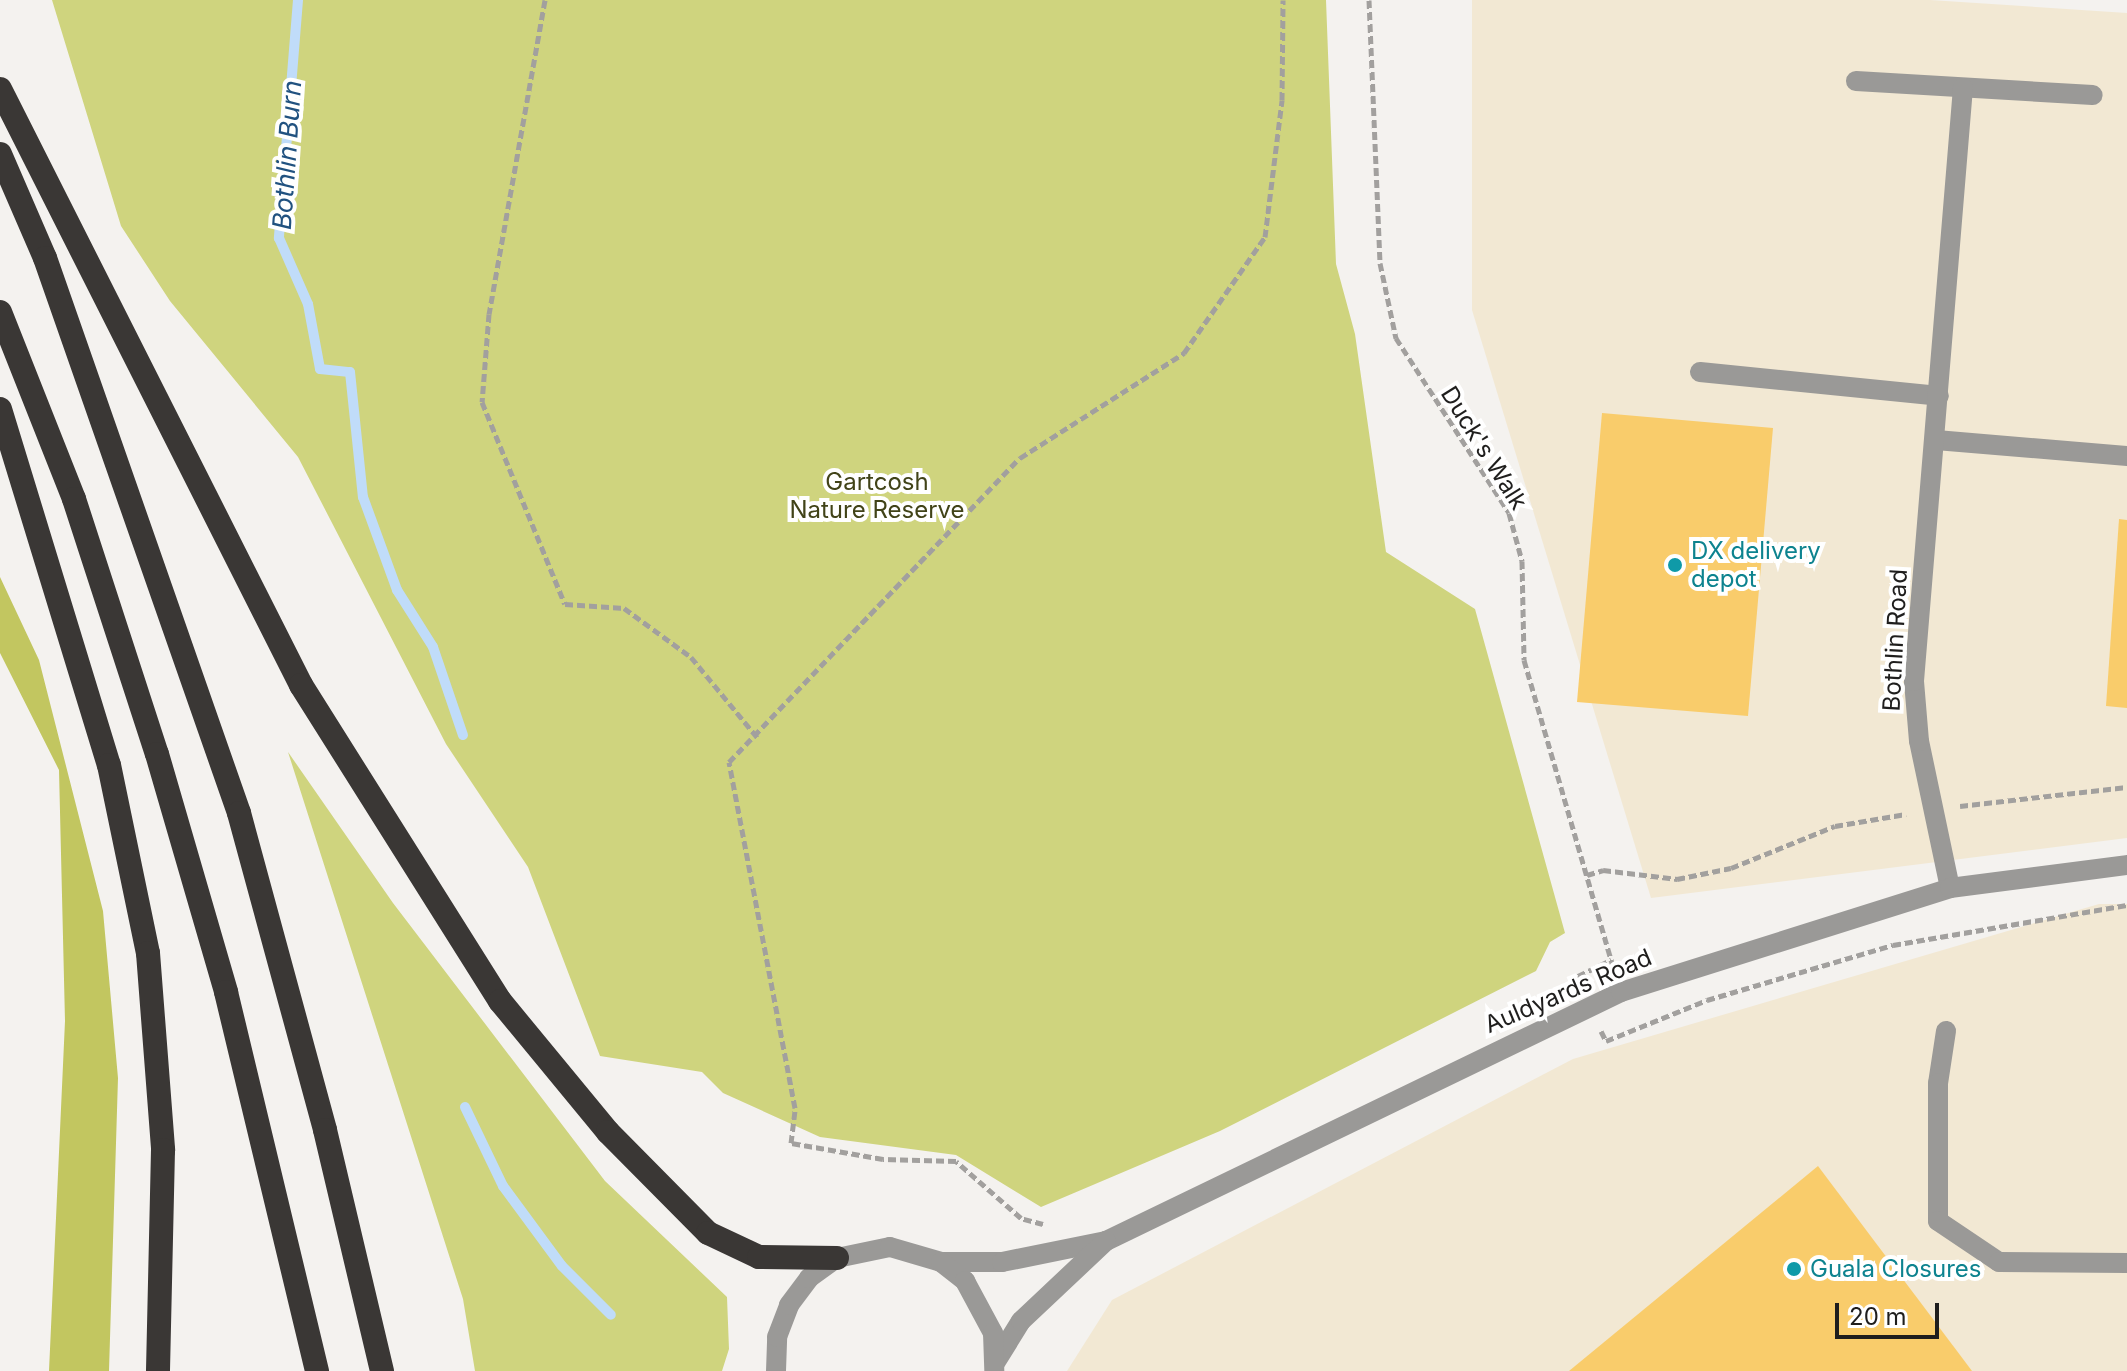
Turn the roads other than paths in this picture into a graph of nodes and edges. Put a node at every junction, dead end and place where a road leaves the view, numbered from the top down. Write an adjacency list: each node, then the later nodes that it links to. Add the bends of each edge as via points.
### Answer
1 (1856, 81): 2 (street)
2 (1963, 88): 4 (street); 8 (street, Bothlin Road)
3 (0, 89): 16 (highway, via 301,685 500,1001 608,1132 708,1233 759,1257)
4 (2093, 95)
5 (0, 154): 22 (highway, via 45,258 239,813 325,1130)
6 (0, 312): 21 (highway, via 74,499 157,754 226,992)
7 (1700, 372): 8 (street)
8 (1939, 396): 10 (street, Bothlin Road)
9 (0, 409): 20 (highway, via 101,734 148,953 163,1150)
10 (1936, 440): 11 (street); 13 (street, Bothlin Road, via 1914,681)
11 (2127, 456)
12 (2127, 865): 13 (street, Auldyards Road)
13 (1950, 888): 15 (street, Auldyards Road, via 1591,1006)
14 (1946, 1031): 18 (street, via 1938,1083 1938,1221 1999,1262)
15 (1106, 1241): 17 (street, Auldyards Road, via 1002,1262); 19 (street, Auldyards Road, via 1021,1321)
16 (837, 1258): 17 (street, via 890,1247); 23 (street, via 809,1278 789,1305 777,1337)
17 (941, 1262): 19 (street, via 982,1305)
18 (2127, 1263)
19 (995, 1367)
20 (158, 1371)
21 (317, 1371)
22 (382, 1371)
23 (776, 1371)

